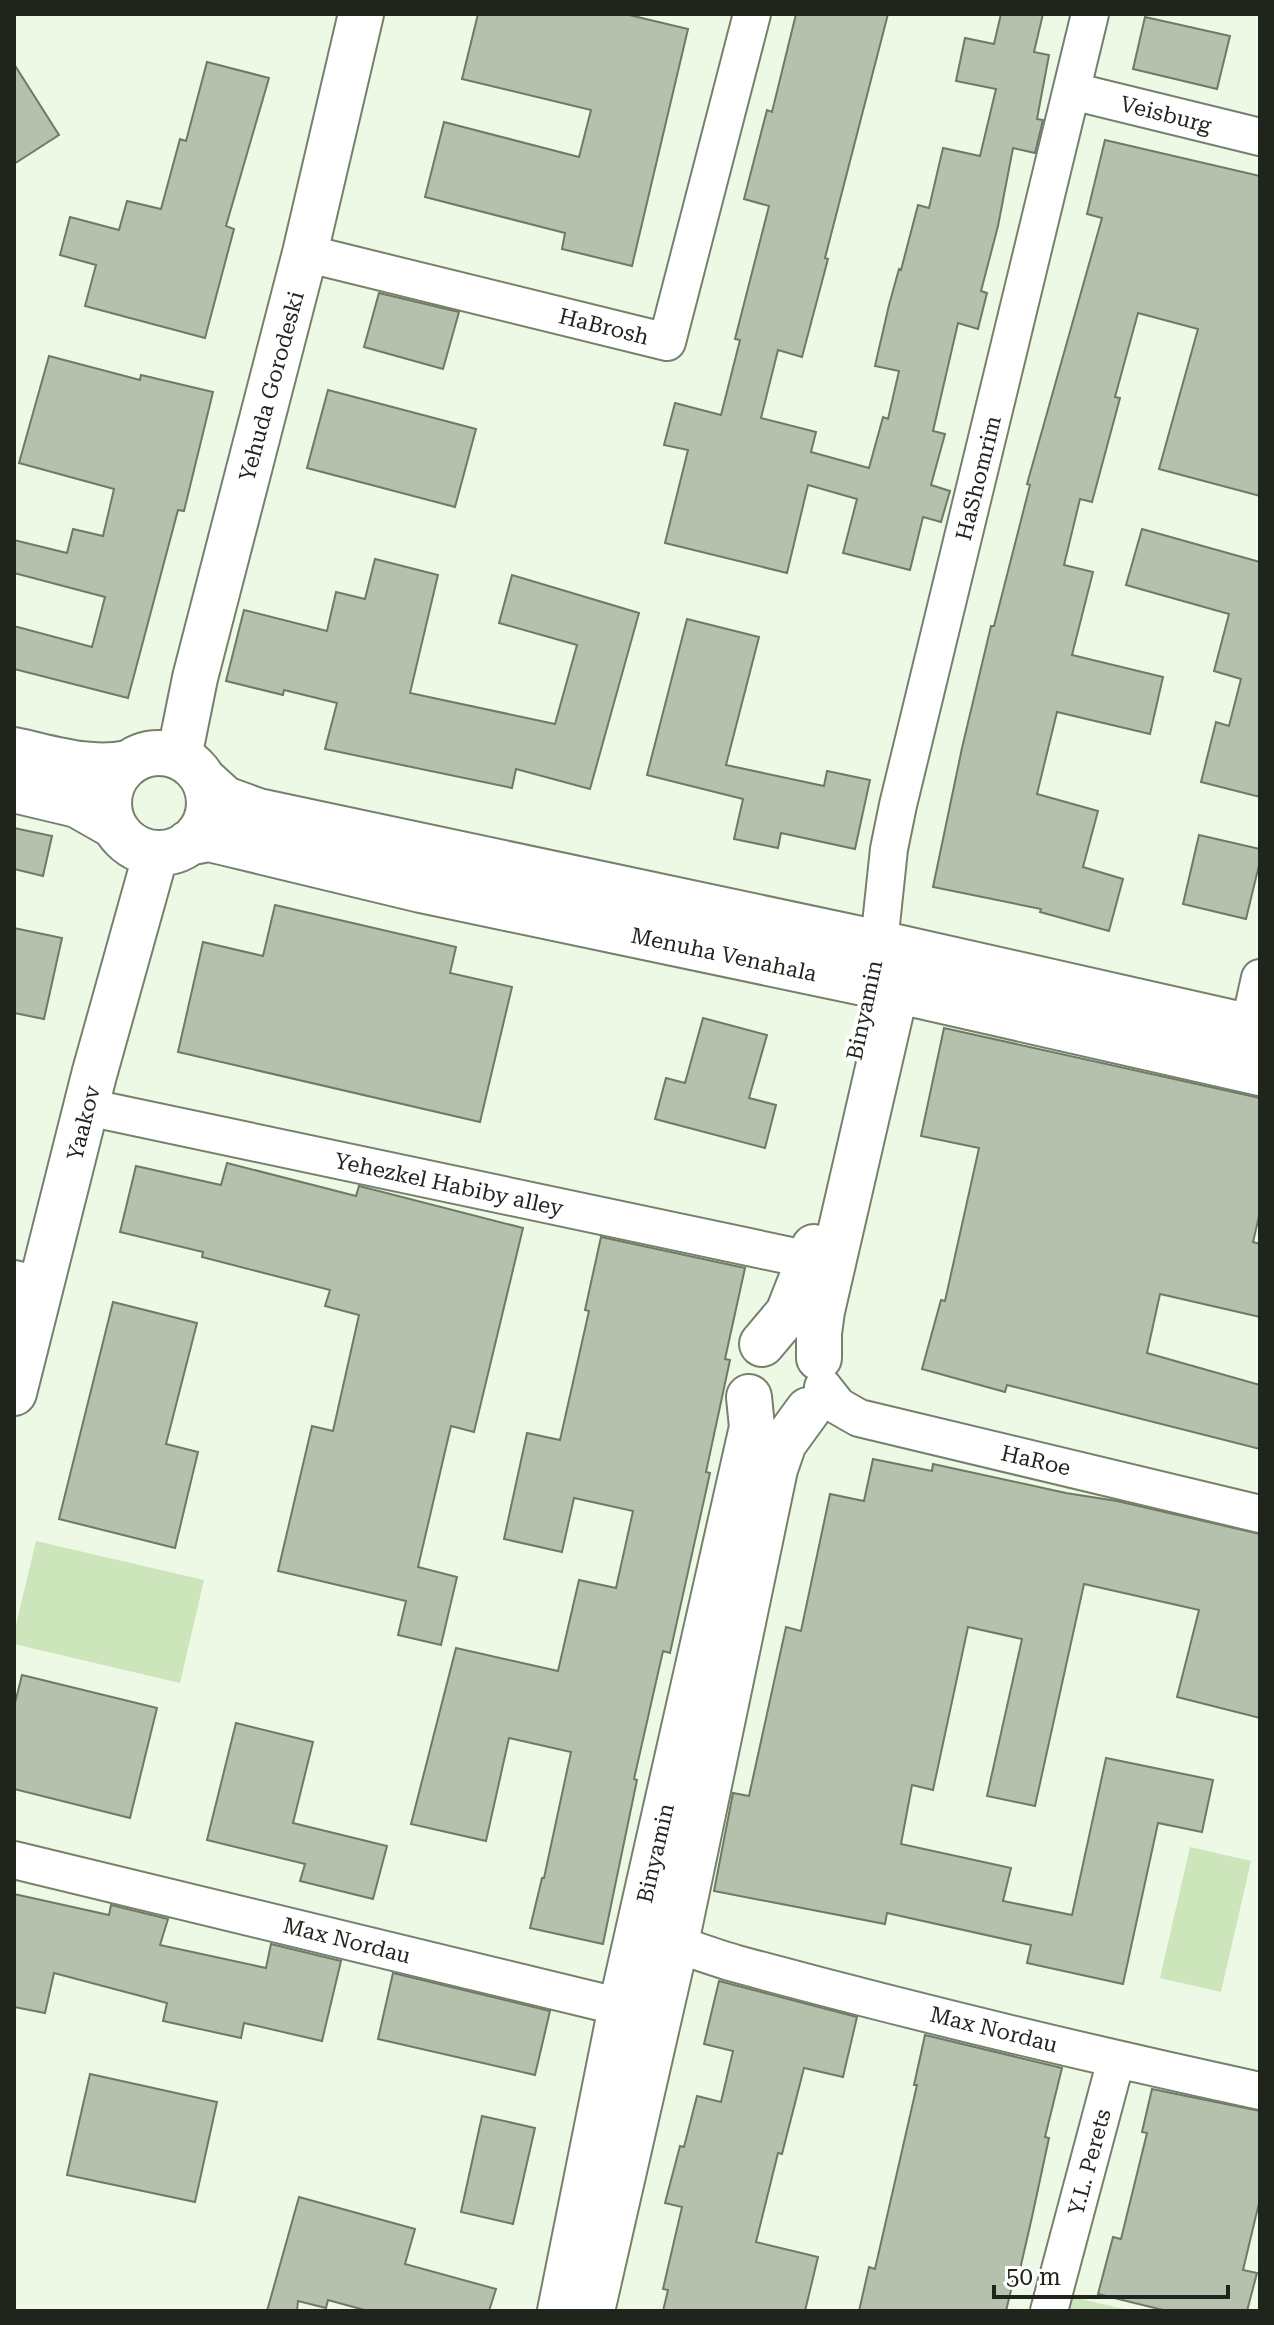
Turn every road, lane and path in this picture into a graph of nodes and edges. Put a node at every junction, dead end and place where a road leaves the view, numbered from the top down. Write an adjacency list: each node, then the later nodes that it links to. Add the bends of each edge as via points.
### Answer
1 (361, 14): 6 (street, Yehuda Gorodeski)
2 (752, 14): 6 (street, HaBrosh, via 667,342)
3 (1090, 14): 4 (street, HaShomrim)
4 (1072, 91): 5 (street, Veisburg); 13 (street, HaShomrim, via 898,805 889,849)
5 (1260, 137)
6 (305, 253): 9 (street, Yehuda Gorodeski, via 195,678)
7 (14, 750): 8 (street, via 87,766)
8 (128, 763): 9 (street, via 153,753); 11 (street, via 112,786)
9 (191, 768): 12 (street, via 207,792 205,821 198,833); 13 (street, Menuha Venahala, via 225,799 258,811 591,884)
10 (14, 790): 11 (street, via 77,805)
11 (114, 826): 12 (street, via 139,849)
12 (172, 848): 13 (street, Menuha Venahala, via 209,839 421,890); 17 (street, Yaakov)
13 (881, 973): 15 (street, Menuha Venahala); 16 (street, Menuha Venahala); 18 (street, Binyamin); 21 (street, Binyamin, via 822,1311)
14 (1260, 978): 15 (street)
15 (1254, 1028)
16 (1260, 1073)
17 (87, 1107): 18 (street, Yehezkel Habiby alley); 19 (street, Yaakov)
18 (810, 1260): 20 (street, Binyamin, via 788,1313)
19 (28, 1282): 22 (street, Yaakov)
20 (762, 1344): 21 (street, via 774,1338 800,1340); 23 (street, via 743,1374)
21 (817, 1385): 23 (street, via 795,1416 769,1415); 24 (street, HaRoe, via 859,1418); 26 (street, Binyamin, via 775,1469)
22 (14, 1393)
23 (749, 1397): 26 (street, Binyamin, via 752,1427)
24 (1260, 1514)
25 (14, 1860): 27 (street, Max Nordau)
26 (657, 1938): 27 (street, Binyamin); 28 (street, Binyamin); 29 (street, Max Nordau, via 732,1963)
27 (621, 2007): 28 (street); 31 (street, Binyamin)
28 (651, 2058): 32 (street, Binyamin)
29 (1116, 2060): 30 (street, Max Nordau); 33 (street, Y.L. Perets)
30 (1260, 2091)
31 (560, 2311)
32 (592, 2311)
33 (1049, 2311)

